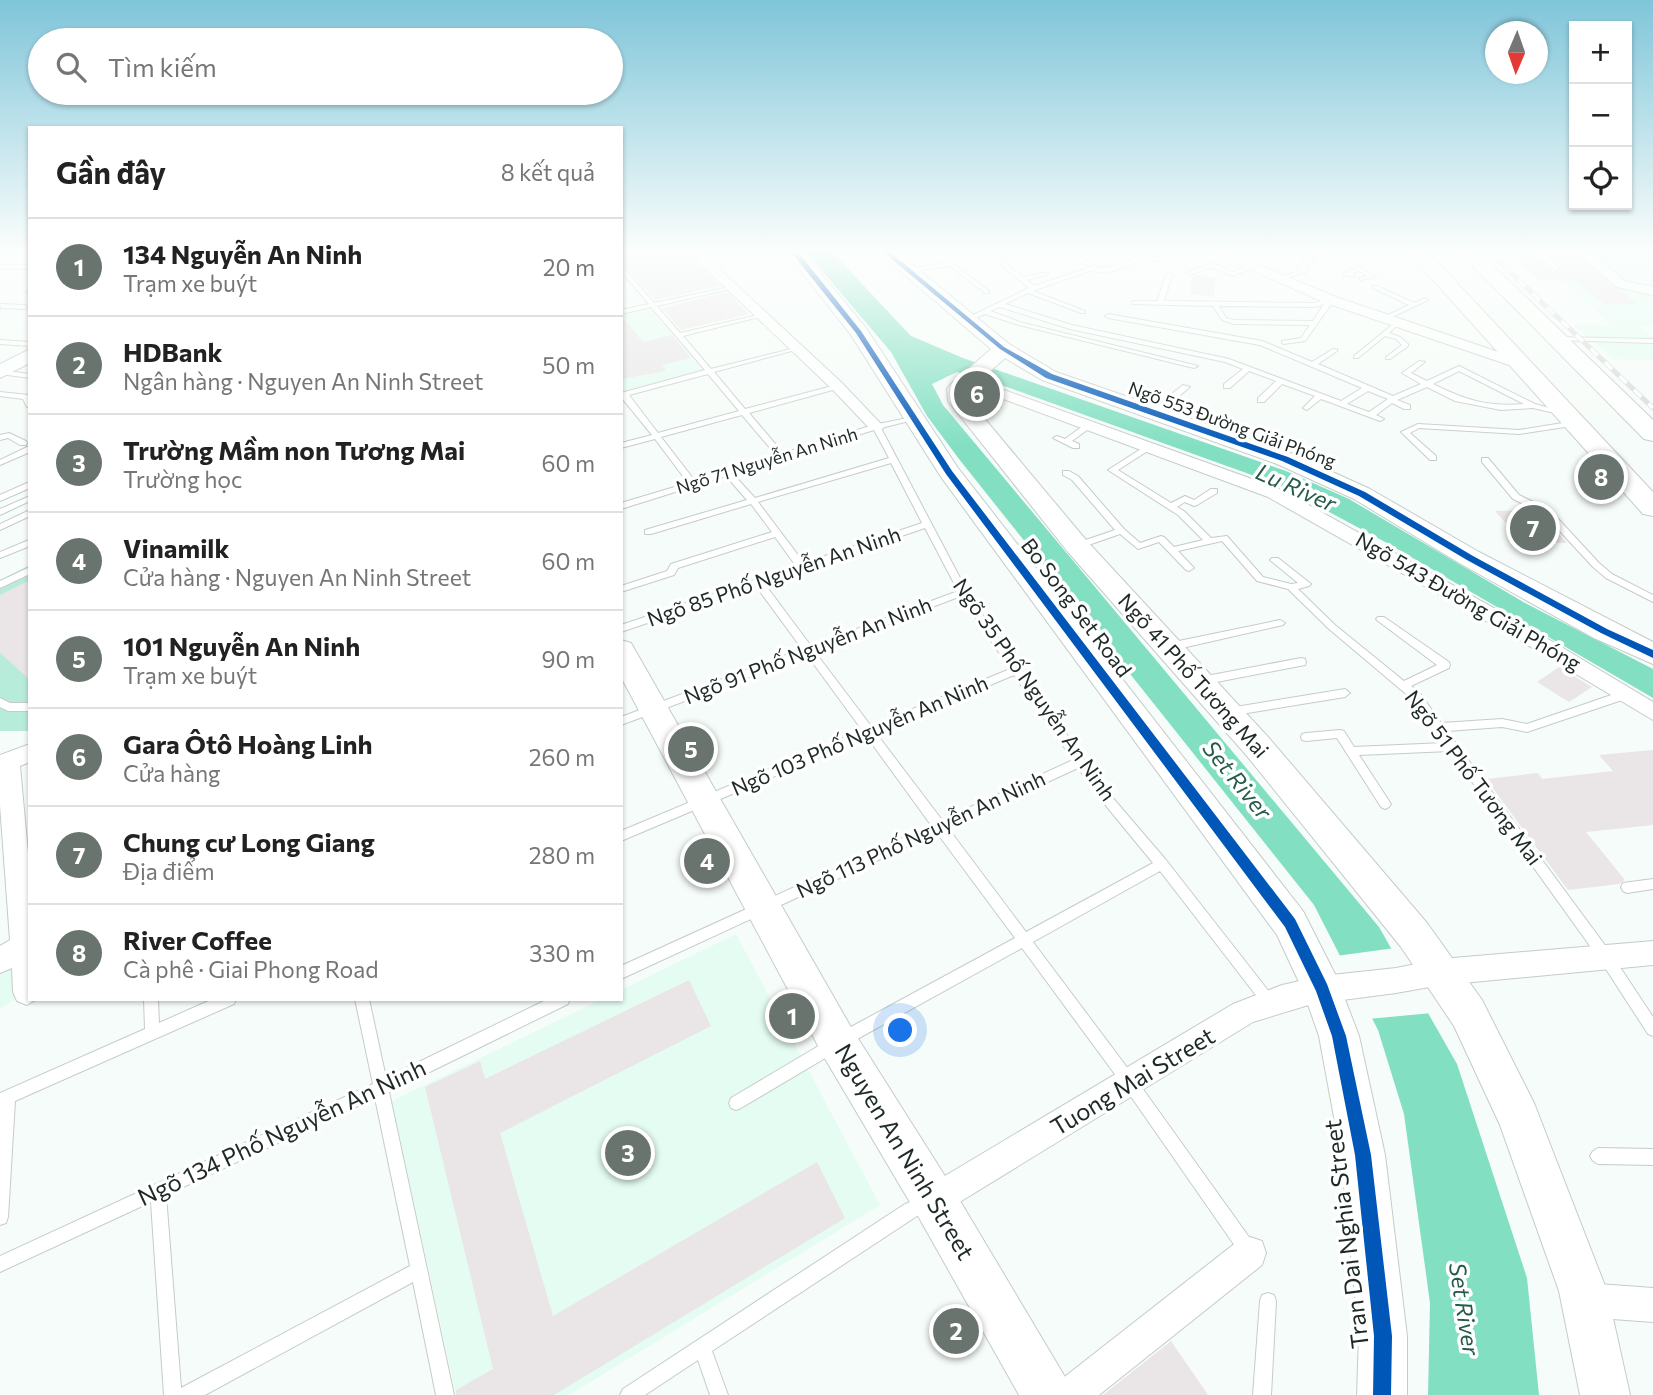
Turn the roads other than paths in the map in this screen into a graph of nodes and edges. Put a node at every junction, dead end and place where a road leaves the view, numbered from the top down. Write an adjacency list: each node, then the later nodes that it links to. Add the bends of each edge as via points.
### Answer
1 (663, 317): 18 (lane)
2 (752, 317): 18 (lane)
3 (763, 317): 24 (street, Ngõ 35 Phố Nguyễn An Ninh)
4 (847, 317): 61 (street, Bo Song Set Road)
5 (978, 317): 26 (street, Ngõ 553 Đường Giải Phóng)
6 (983, 317): 34 (lane)
7 (1039, 317): 35 (lane)
8 (1115, 317): 31 (lane, via 1262,342)
9 (1223, 317): 16 (lane, via 1234,322)
10 (1318, 317): 16 (lane)
11 (1383, 317): 15 (street)
12 (1396, 317): 15 (lane)
13 (1476, 317): 32 (main road)
14 (1534, 317): 19 (main road)
15 (1392, 320): 17 (lane); 32 (street)
16 (1314, 323): 22 (lane, via 1303,340)
17 (1386, 334): 28 (lane); 29 (lane, via 1406,345)
18 (679, 335): 36 (lane)
19 (1557, 339): 20 (lane); 33 (main road)
20 (1651, 341)
21 (0, 342): 23 (lane)
22 (1284, 342)
23 (28, 344)
24 (797, 348): 36 (lane); 42 (street, Ngõ 35 Phố Nguyễn An Ninh)
25 (1335, 350): 31 (lane)
26 (997, 355): 39 (street); 58 (street, Ngõ 553 Đường Giải Phóng)
27 (28, 356): 37 (street)
28 (1356, 357)
29 (1388, 358)
30 (1421, 362): 41 (lane, via 1406,373)
31 (1314, 364): 45 (lane)
32 (1520, 364): 33 (main road); 60 (main road)
33 (1583, 365): 65 (main road)
34 (1194, 366)
35 (1248, 368): 40 (lane); 43 (lane)
36 (708, 371): 47 (lane); 57 (lane)
37 (0, 372): 38 (lane)
38 (28, 376)
39 (965, 380): 63 (street, Ngõ 543 Đường Giải Phóng); 97 (street, Ngõ 41 Phố Tương Mai, via 957,389 959,401)
40 (1281, 380): 48 (lane); 51 (lane)
41 (1427, 384): 52 (lane); 54 (lane, via 1458,399 1501,408); 54 (lane, via 1459,368)
42 (837, 386): 57 (lane); 64 (street, Ngõ 35 Phố Nguyễn An Ninh)
43 (1227, 386)
44 (1186, 387): 58 (lane)
45 (1368, 388): 52 (lane); 53 (lane)
46 (0, 394): 50 (lane)
47 (623, 395)
48 (1320, 395): 53 (lane); 56 (lane)
49 (623, 396): 66 (lane)
50 (28, 399)
51 (1261, 400)
52 (1392, 400): 55 (lane); 59 (lane)
53 (1342, 404): 59 (lane)
54 (1533, 406): 60 (lane)
55 (1407, 407)
56 (1307, 408)
57 (743, 412): 66 (lane); 72 (lane)
58 (1153, 413): 115 (street, Ngõ 553 Đường Giải Phóng, via 1284,459 1362,494 1470,558)
59 (1370, 415): 62 (lane)
60 (1570, 418): 73 (lane, via 1519,432 1418,426 1405,432); 87 (main road)
61 (913, 419): 64 (lane, Ngõ 71 Nguyễn An Ninh); 151 (street, Bo Song Set Road, via 1290,923)
62 (1380, 419)
63 (1090, 425): 70 (lane, via 1061,440); 71 (street, Ngõ 543 Đường Giải Phóng)
64 (876, 427): 72 (lane, Ngõ 71 Nguyễn An Ninh); 74 (lane, Ngõ 35 Phố Nguyễn An Ninh)
65 (1653, 434)
66 (656, 436): 69 (lane); 79 (lane)
67 (0, 438): 68 (lane, via 9,435)
68 (28, 445): 76 (lane)
69 (623, 445)
70 (1076, 446)
71 (1150, 447): 86 (lane, via 1112,470); 122 (street, Ngõ 543 Đường Giải Phóng, via 1274,493)
72 (781, 456): 77 (lane, Ngõ 71 Nguyễn An Ninh)
73 (1433, 458)
74 (892, 460): 84 (lane); 90 (lane, Ngõ 35 Phố Nguyễn An Ninh)
75 (1485, 460): 109 (lane, via 1516,497 1547,512 1595,565)
76 (0, 463)
77 (727, 473): 79 (lane, Ngõ 71 Nguyễn An Ninh); 84 (lane)
78 (1066, 473): 92 (lane)
79 (693, 484): 85 (lane, Ngõ 71 Nguyễn An Ninh)
80 (28, 486): 82 (lane)
81 (1214, 491): 86 (lane, via 1194,502 1185,499)
82 (0, 498)
83 (28, 499): 88 (lane)
84 (754, 502): 93 (lane); 94 (lane)
85 (623, 505)
86 (1171, 506): 95 (lane)
87 (1653, 508)
88 (0, 512)
89 (28, 514): 91 (lane)
90 (926, 524): 101 (lane, Ngõ 85 Phố Nguyễn An Ninh); 108 (lane, Ngõ 35 Phố Nguyễn An Ninh)
91 (0, 527)
92 (1121, 531): 97 (lane); 98 (lane, via 1138,546 1161,539)
93 (648, 532)
94 (776, 534): 101 (lane); 107 (lane, via 674,566 671,573)
95 (1209, 541): 98 (lane); 106 (lane, Ngõ 51 Phố Tương Mai, via 1224,538 1260,579)
96 (28, 543): 99 (lane)
97 (1077, 546): 113 (street, Ngõ 41 Phố Tương Mai)
98 (1171, 550): 102 (lane)
99 (0, 555)
100 (1275, 560): 106 (lane, via 1306,584)
101 (802, 567): 104 (lane, Ngõ 85 Phố Nguyễn An Ninh)
102 (1189, 568)
103 (28, 571): 105 (lane)
104 (758, 582): 112 (lane, Ngõ 85 Phố Nguyễn An Ninh); 114 (lane)
105 (0, 585)
106 (1291, 587): 120 (lane, Ngõ 51 Phố Tương Mai)
107 (623, 588)
108 (963, 592): 114 (lane, Ngõ 91 Phố Nguyễn An Ninh); 118 (lane, Ngõ 35 Phố Nguyễn An Ninh)
109 (1653, 599)
110 (1381, 619): 120 (lane, via 1445,665)
111 (1280, 623): 113 (lane)
112 (623, 628)
113 (1167, 648): 119 (street, Ngõ 41 Phố Tương Mai)
114 (808, 650): 127 (lane, Ngõ 91 Phố Nguyễn An Ninh); 129 (lane)
115 (1653, 654)
116 (623, 658): 127 (street, Nguyen An Ninh Street)
117 (1301, 662): 119 (lane)
118 (1016, 670): 129 (lane, Ngõ 103 Phố Nguyễn An Ninh); 134 (lane, Ngõ 35 Phố Nguyễn An Ninh)
119 (1198, 682): 125 (street, Ngõ 41 Phố Tương Mai)
120 (1403, 686): 128 (lane, Ngõ 51 Phố Tương Mai)
121 (1345, 693): 125 (lane)
122 (1624, 695): 126 (street, Ngõ 543 Đường Giải Phóng); 128 (lane, via 1527,728 1502,723)
123 (0, 702): 124 (lane, via 8,707)
124 (28, 707)
125 (1226, 712): 150 (street, Ngõ 41 Phố Tương Mai, via 1346,853)
126 (1653, 712)
127 (637, 715): 135 (street, Nguyen An Ninh Street)
128 (1439, 727): 131 (lane, Ngõ 51 Phố Tương Mai)
129 (867, 732): 135 (lane, Ngõ 103 Phố Nguyễn An Ninh); 137 (lane)
130 (1306, 737): 132 (lane, via 1340,734)
131 (1454, 747): 132 (lane); 147 (lane, Ngõ 51 Phố Tương Mai)
132 (1350, 751): 136 (lane)
133 (13, 757): 139 (street)
134 (1080, 762): 137 (lane, Ngõ 113 Phố Nguyễn An Ninh); 140 (lane, Ngõ 35 Phố Nguyễn An Ninh)
135 (705, 802): 138 (lane, Ngõ 103 Phố Nguyễn An Ninh); 143 (street, Nguyen An Ninh Street)
136 (1385, 804)
137 (939, 827): 143 (lane, Ngõ 113 Phố Nguyễn An Ninh); 144 (lane)
138 (623, 835)
139 (8, 836): 145 (street)
140 (1162, 864): 144 (lane); 157 (lane, Ngõ 35 Phố Nguyễn An Ninh)
141 (1653, 884): 142 (lane)
142 (1627, 887)
143 (763, 908): 149 (lane); 160 (street, Nguyen An Ninh Street)
144 (1024, 940): 160 (lane); 161 (lane)
145 (23, 946): 148 (street); 152 (street)
146 (1653, 953): 147 (street)
147 (1605, 956): 150 (street); 158 (lane, Ngõ 51 Phố Tương Mai)
148 (0, 961)
149 (623, 972)
150 (1431, 974): 151 (street, Tuong Mai Street); 173 (street, via 1468,1013 1519,1118)
151 (1332, 988): 157 (street, Tuong Mai Street); 185 (street, Tran Dai Nghia Street, via 1363,1155 1383,1336)
152 (27, 992)
153 (151, 1001): 159 (lane)
154 (224, 1001): 159 (lane)
155 (362, 1001): 162 (lane)
156 (559, 1001): 162 (lane, Ngõ 134 Phố Nguyễn An Ninh)
157 (1270, 1002): 161 (street, Tuong Mai Street, via 1243,1013)
158 (1653, 1029)
159 (152, 1031): 163 (lane)
160 (838, 1043): 164 (lane); 168 (street, Nguyen An Ninh Street)
161 (1130, 1083): 168 (street, Tuong Mai Street); 170 (lane)
162 (381, 1088): 167 (lane, Ngõ 134 Phố Nguyễn An Ninh); 172 (lane)
163 (4, 1098): 169 (lane)
164 (736, 1103)
165 (1598, 1157): 166 (lane)
166 (1653, 1157)
167 (158, 1191): 171 (lane, Ngõ 134 Phố Nguyễn An Ninh); 177 (lane)
168 (934, 1200): 176 (lane, via 911,1210); 182 (street, Nguyen An Ninh Street)
169 (0, 1217)
170 (1250, 1253): 183 (street)
171 (0, 1264)
172 (419, 1270): 178 (lane); 179 (lane)
173 (1585, 1300): 175 (street); 186 (street)
174 (1268, 1301): 184 (lane)
175 (1653, 1305)
176 (702, 1347): 180 (lane); 181 (lane)
177 (173, 1395)
178 (187, 1395)
179 (445, 1395)
180 (629, 1395)
181 (719, 1395)
182 (1048, 1395)
183 (1071, 1395)
184 (1262, 1395)
185 (1382, 1395)
186 (1605, 1395)

